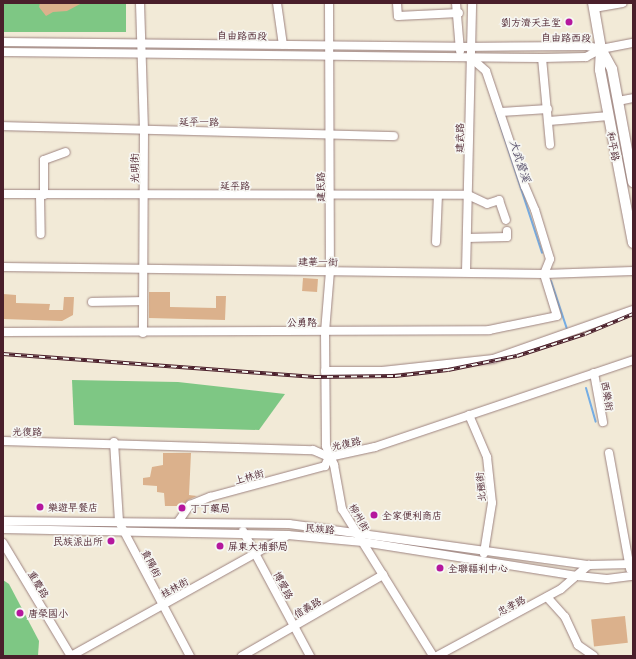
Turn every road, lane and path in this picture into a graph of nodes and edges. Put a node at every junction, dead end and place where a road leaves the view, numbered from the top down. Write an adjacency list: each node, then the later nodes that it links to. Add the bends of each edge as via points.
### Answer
1 (140, 3): 11 (street, 光明街)
2 (277, 3): 13 (street)
3 (330, 3): 14 (street, 建民路)
4 (397, 3): 9 (street, via 398,16)
5 (456, 3): 9 (street)
6 (472, 3): 16 (street, 建武路)
7 (623, 3): 8 (street)
8 (594, 5): 17 (main road, 和平路)
9 (459, 13): 15 (street)
10 (3, 42): 11 (street, 自由路西段)
11 (141, 43): 13 (street, 自由路西段); 19 (street, 光明街)
12 (633, 43): 17 (street)
13 (283, 45): 14 (street, 自由路西段)
14 (330, 46): 15 (street, 自由路西段); 20 (street, 建民路)
15 (460, 48): 16 (street, 自由路西段); 21 (street)
16 (472, 48): 17 (street, 自由路西段, via 587,46); 22 (street, 建武路)
17 (601, 49): 23 (street, 自由路西段, via 586,57); 25 (main road, 和平路, via 612,69); 28 (main road, 和平路, via 600,70)
18 (3, 52): 19 (street, 自由路西段)
19 (142, 54): 20 (street, 自由路西段); 31 (street, 光明街)
20 (330, 57): 21 (street, 自由路西段); 32 (street, 建民路)
21 (460, 58): 22 (street, 自由路西段)
22 (470, 58): 23 (street, 自由路西段); 27 (street, via 486,71); 42 (street, 建武路)
23 (542, 58): 26 (street)
24 (633, 98): 25 (street)
25 (618, 101): 36 (main road, 和平路)
26 (548, 109): 27 (street); 29 (street)
27 (501, 112): 55 (street, via 550,259)
28 (609, 116): 29 (street); 49 (main road, 和平路)
29 (548, 121): 34 (street)
30 (3, 126): 31 (street, 延平一路)
31 (144, 130): 32 (street, 延平一路); 39 (street, 光明街)
32 (329, 134): 33 (street, 延平一路); 43 (street, 建民路)
33 (394, 136)
34 (550, 145)
35 (66, 152): 40 (street, via 44,160)
36 (631, 156): 37 (main road, 和平路)
37 (633, 182)
38 (3, 194): 40 (street, 延平路)
39 (144, 194): 40 (street, 延平路); 43 (street, 延平路); 51 (street, 光明街)
40 (42, 195): 46 (street)
41 (438, 195): 42 (street, 延平路); 43 (street, 延平路); 48 (street)
42 (468, 195): 44 (street, via 487,204 499,200); 47 (street, 建武路)
43 (330, 196): 52 (street, 建民路)
44 (506, 220)
45 (507, 231): 47 (street, via 507,237)
46 (41, 234)
47 (467, 238): 53 (street, 建武路)
48 (436, 242)
49 (633, 243)
50 (3, 266): 51 (street, 建華一街)
51 (143, 267): 52 (street, 建華一街); 56 (street, 光明街)
52 (330, 271): 53 (street, 建華一街); 60 (street, 建民路)
53 (466, 272): 55 (street, 建華一街)
54 (633, 272): 55 (street, 建華一街)
55 (544, 274): 60 (street, 公勇路, via 557,316 489,330)
56 (143, 301): 57 (street); 61 (street, 光明街)
57 (92, 302)
58 (633, 310): 63 (street, via 493,359 382,371)
59 (3, 332): 61 (street, 公勇路)
60 (325, 332): 61 (street, 公勇路); 63 (street, 建民路)
61 (143, 333)
62 (633, 360): 64 (street, 光復路)
63 (325, 371): 70 (street, 柳州街, via 326,446)
64 (594, 373): 65 (street, 光復路); 66 (street, 西樂街)
65 (469, 415): 70 (street, 光復路, via 375,447); 82 (street, 北極街, via 487,457 492,503)
66 (603, 422)
67 (3, 441): 68 (street, 光復路)
68 (114, 442): 70 (street, 光復路, via 313,450); 72 (street)
69 (609, 452): 86 (street)
70 (329, 458): 73 (street, 上林街, via 325,466 210,497 190,505); 76 (street, 柳州街, via 334,465 342,509)
71 (3, 521): 72 (street, 民族路)
72 (119, 522): 73 (street, 民族路); 77 (street, 貴陽街)
73 (178, 522): 74 (street, 民族路)
74 (239, 523): 76 (street, 民族路, via 289,524); 78 (street, 博愛路)
75 (3, 529): 77 (street, 民族路)
76 (356, 531): 80 (street, 柳州街); 82 (street, 民族路)
77 (124, 533): 78 (street, 民族路); 91 (street, 貴陽街)
78 (244, 535): 79 (street, 民族路); 83 (street, 博愛路)
79 (288, 535): 80 (street, 民族路); 83 (street, 桂林街)
80 (363, 542): 84 (street, 民族路); 87 (street, 柳州街)
81 (3, 543): 93 (street, 重慶路)
82 (484, 549): 84 (street, 北極街); 85 (street, 民族路)
83 (256, 553): 91 (street, 桂林街); 92 (street, 博愛路)
84 (483, 560): 88 (street, 民族路)
85 (589, 565): 86 (street, 民族路); 88 (street, 忠孝路)
86 (631, 565): 89 (street)
87 (383, 575): 92 (street, 信義路); 97 (street, 柳州街)
88 (578, 576): 89 (street, 民族路); 90 (street, 忠孝路)
89 (633, 578)
90 (547, 597): 98 (street, 忠孝路); 99 (street, via 565,617 578,645)
91 (163, 605): 93 (street, 桂林街); 94 (street, 貴陽街)
92 (294, 626): 95 (street, 信義路); 96 (street, 博愛路)
93 (71, 656)
94 (190, 656)
95 (242, 656)
96 (310, 656)
97 (433, 656)
98 (437, 656)
99 (594, 656)

